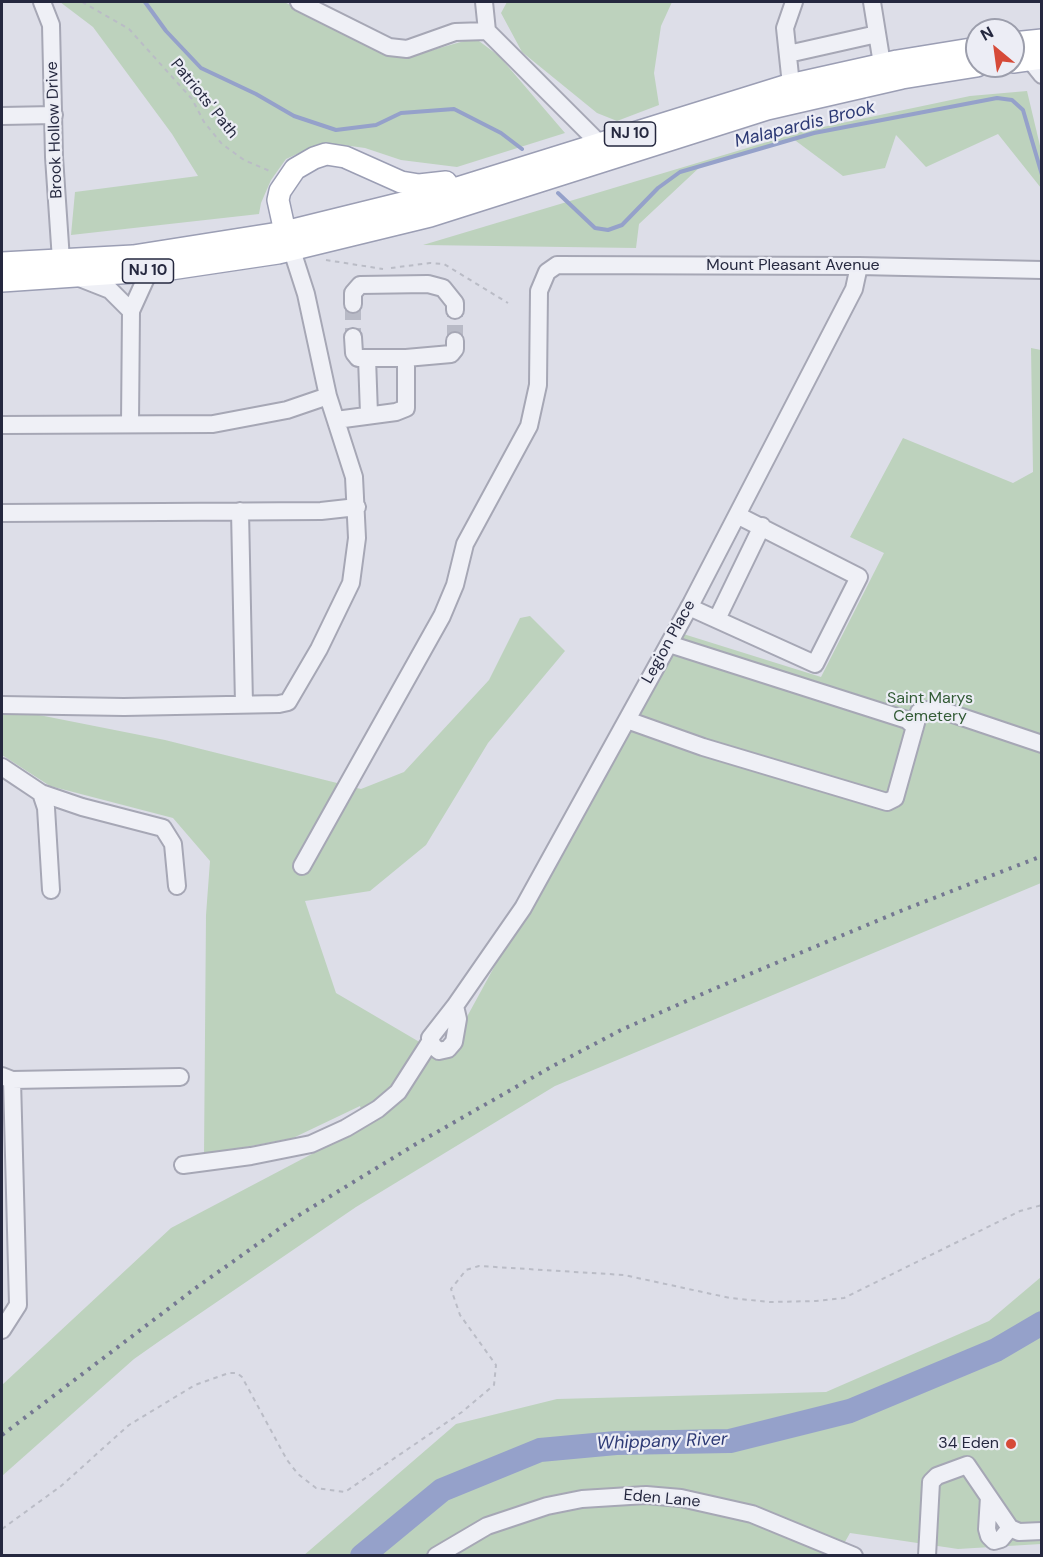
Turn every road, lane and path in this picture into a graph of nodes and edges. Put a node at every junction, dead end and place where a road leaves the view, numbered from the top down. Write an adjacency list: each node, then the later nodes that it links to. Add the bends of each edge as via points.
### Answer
1 (42, 2): 16 (street, Brook Hollow Drive, via 51,25)
2 (82, 2): 19 (path, Patriots' Path, via 129,29 192,99 222,144 244,160)
3 (299, 2): 7 (street, via 389,47 407,50 455,32)
4 (484, 2): 7 (street)
5 (795, 2): 12 (street, via 785,28)
6 (872, 2): 8 (street)
7 (487, 31): 18 (street)
8 (877, 34): 12 (street); 13 (street)
9 (1041, 40): 10 (main road)
10 (1025, 42)
11 (965, 50): 13 (main road, NJ 10)
12 (788, 54): 15 (street)
13 (882, 64): 15 (main road, NJ 10)
14 (965, 68): 21 (main road, NJ 10, via 767,108 430,216)
15 (791, 85): 18 (main road, NJ 10)
16 (54, 115): 17 (street); 22 (street, Brook Hollow Drive)
17 (2, 116)
18 (599, 144): 20 (main road, NJ 10)
19 (277, 174)
20 (497, 176): 21 (main road, NJ 10); 21 (main road, via 419,185 387,178 345,157 326,154 302,164 283,183 278,200)
21 (289, 240): 22 (main road, NJ 10); 26 (main road, NJ 10); 36 (street, via 306,294)
22 (61, 260): 23 (main road, NJ 10)
23 (2, 263)
24 (858, 266): 25 (street, Mount Pleasant Avenue); 44 (street, Legion Place, via 854,290); 56 (street, Mount Pleasant Avenue, via 557,265 547,272 539,291 538,385 529,426 465,544 442,616)
25 (1041, 270)
26 (153, 271): 27 (main road, NJ 10); 31 (street)
27 (77, 278): 28 (main road, NJ 10); 31 (street, via 110,290)
28 (2, 280)
29 (353, 303): 30 (street, via 353,293 360,285 428,284 443,288 455,303)
30 (455, 310)
31 (131, 311): 39 (street)
32 (353, 337): 34 (street, via 354,353 358,358)
33 (455, 341): 35 (street, via 455,349 445,356)
34 (367, 358): 35 (street); 37 (street)
35 (406, 358): 37 (street, via 406,408)
36 (328, 396): 38 (street); 39 (street, via 287,410 213,424)
37 (369, 414): 38 (street)
38 (336, 420): 41 (street, via 354,477)
39 (130, 423): 40 (street)
40 (2, 425)
41 (357, 507): 42 (street); 49 (street, via 351,583 319,649 288,702)
42 (240, 511): 43 (street); 49 (street)
43 (2, 513)
44 (737, 515): 45 (street); 46 (street, Legion Place)
45 (762, 526): 47 (street); 47 (street, via 859,577 815,664)
46 (689, 607): 47 (street); 48 (street, Legion Place)
47 (717, 619)
48 (669, 644): 51 (street, Legion Place); 52 (street, via 907,720)
49 (244, 704): 50 (street)
50 (2, 705)
51 (627, 720): 52 (street, via 887,802 895,798); 61 (street, Legion Place, via 523,908 433,1032 398,1092 378,1109 311,1144)
52 (915, 727): 53 (street, via 919,712 932,709)
53 (1041, 744)
54 (2, 767): 55 (street)
55 (41, 793): 57 (street, via 163,828 173,844); 58 (street, via 46,808)
56 (302, 866)
57 (177, 886)
58 (51, 890)
59 (180, 1077): 60 (street)
60 (7, 1078): 63 (street, via 18,1305)
61 (183, 1165)
62 (1041, 1204): 64 (path, via 945,1246 844,1298 770,1302 730,1298 624,1275 479,1266 466,1270 451,1289 460,1315 496,1365 494,1385 462,1412 345,1492 316,1488 298,1474 242,1377 229,1372 195,1385 129,1425 69,1480)
63 (2, 1330)
64 (2, 1529)
65 (1041, 1531): 68 (street, via 1019,1532 1010,1528 994,1541 987,1529 989,1497 967,1465 931,1482)
66 (436, 1556): 67 (street, Eden Lane, via 463,1538 513,1517 582,1499 635,1495 681,1498 752,1514)
67 (854, 1556)
68 (927, 1556)

